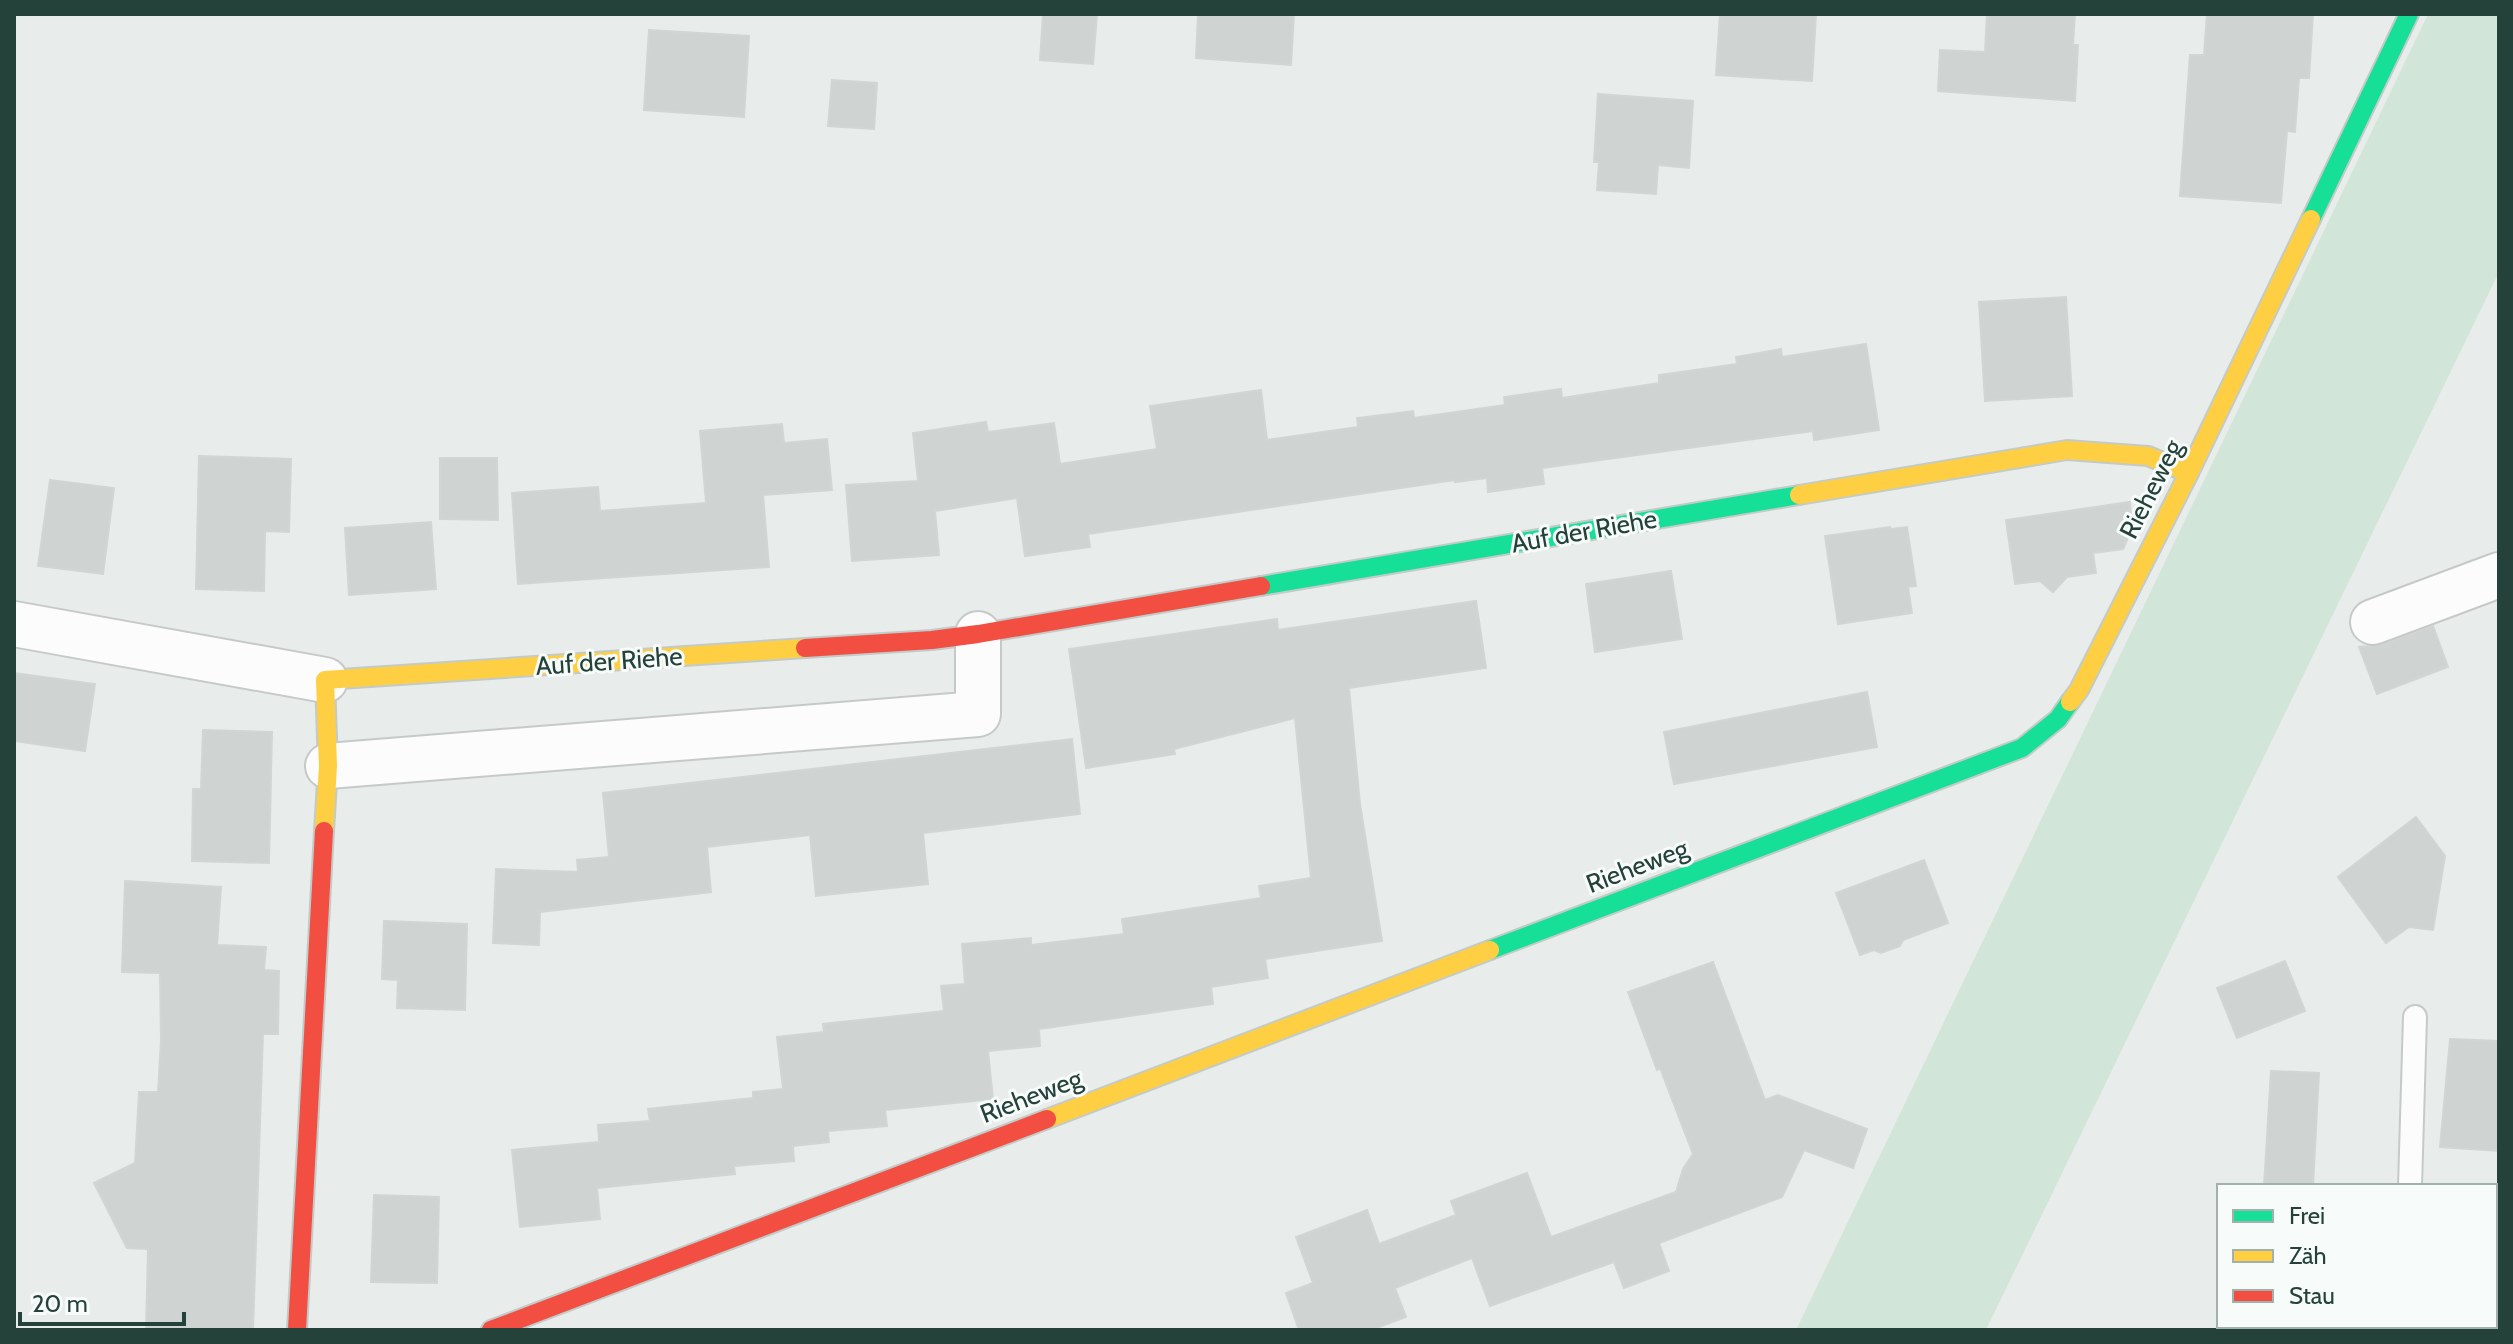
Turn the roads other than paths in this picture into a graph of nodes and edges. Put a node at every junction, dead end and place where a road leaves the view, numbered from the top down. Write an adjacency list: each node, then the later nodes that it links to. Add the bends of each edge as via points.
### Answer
1 (2409, 14): 2 (street, Rieheweg)
2 (2189, 473): 6 (street, Auf der Riehe, via 2148,456 2067,450); 12 (street, Rieheweg, via 2079,690 2058,719 2022,748)
3 (2499, 575): 4 (street)
4 (2373, 622)
5 (14, 624): 7 (street)
6 (978, 634): 7 (street, Auf der Riehe); 8 (street, via 978,714)
7 (325, 680): 8 (street)
8 (328, 766): 11 (street)
9 (2415, 1017): 10 (lane)
10 (2410, 1184)
11 (297, 1330)
12 (491, 1330)

